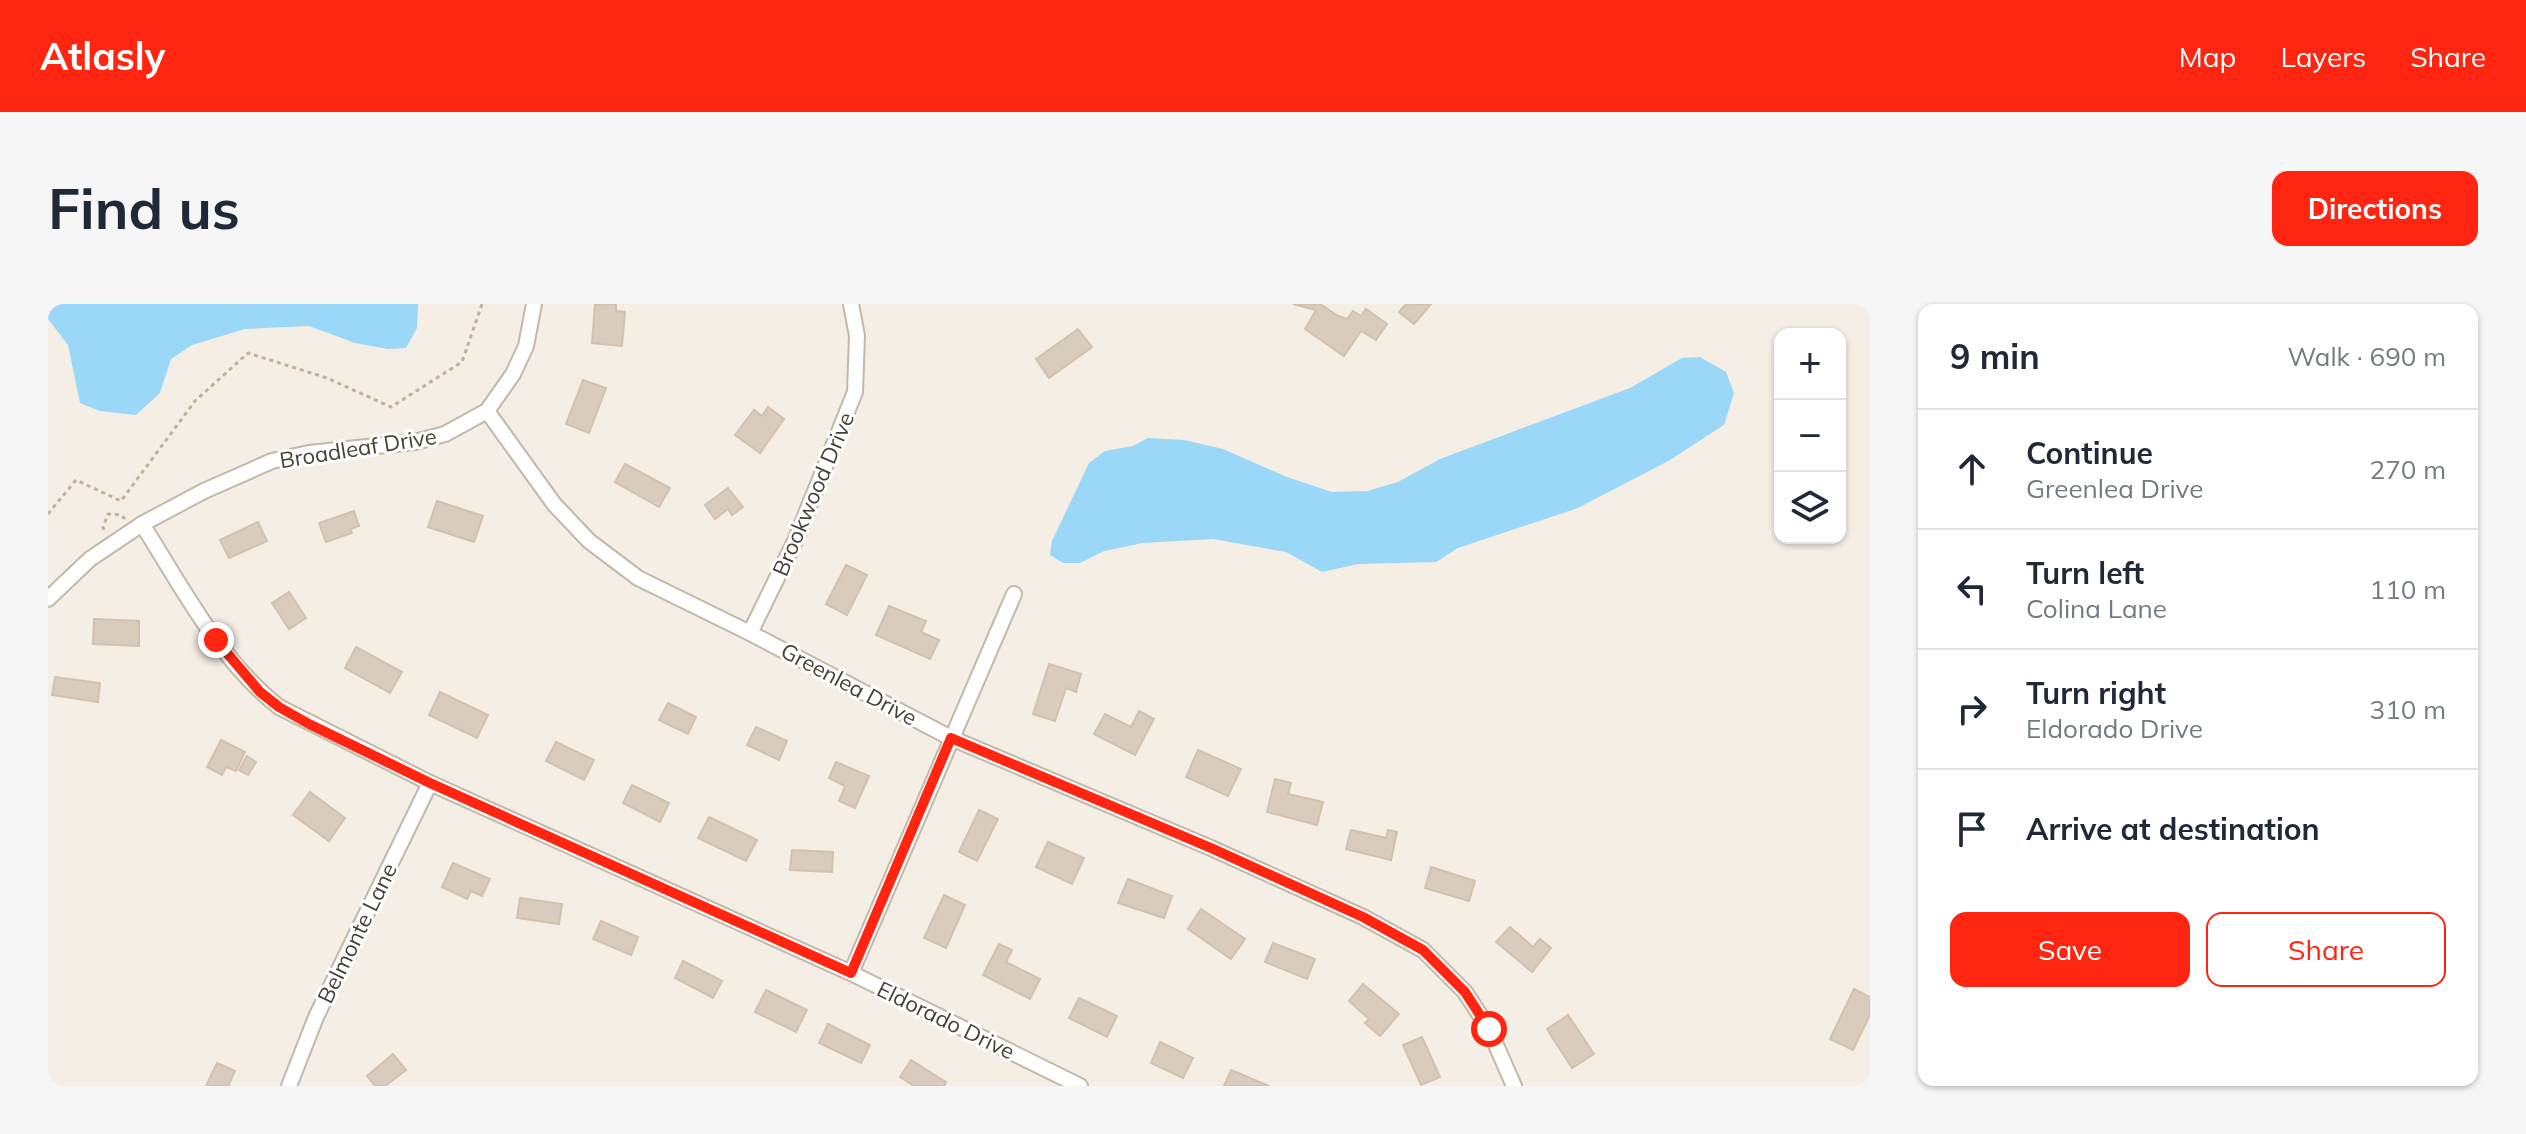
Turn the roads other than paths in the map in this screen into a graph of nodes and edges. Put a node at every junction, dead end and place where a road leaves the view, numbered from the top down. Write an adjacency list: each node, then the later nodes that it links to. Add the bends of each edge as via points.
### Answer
1 (534, 304): 3 (street, Broadleaf Drive, via 526,346)
2 (851, 304): 7 (street, Brookwood Drive, via 857,336 855,392 795,541)
3 (487, 411): 4 (street, Broadleaf Drive, via 445,434 415,442 272,461); 7 (street, Greenlea Drive, via 554,504 589,541 638,578)
4 (142, 524): 6 (street, Broadleaf Drive, via 90,559); 9 (street, Eldorado Drive, via 216,640 260,692 309,724)
5 (1014, 594): 8 (street)
6 (48, 599)
7 (750, 633): 8 (street, Greenlea Drive)
8 (951, 738): 10 (street); 13 (street, Greenlea Drive, via 1211,848 1423,950 1465,992 1489,1029)
9 (430, 783): 10 (street, Eldorado Drive); 11 (street, Belmonte Lane, via 316,1017)
10 (851, 973): 12 (street, Eldorado Drive)
11 (289, 1086)
12 (1080, 1086)
13 (1514, 1086)

